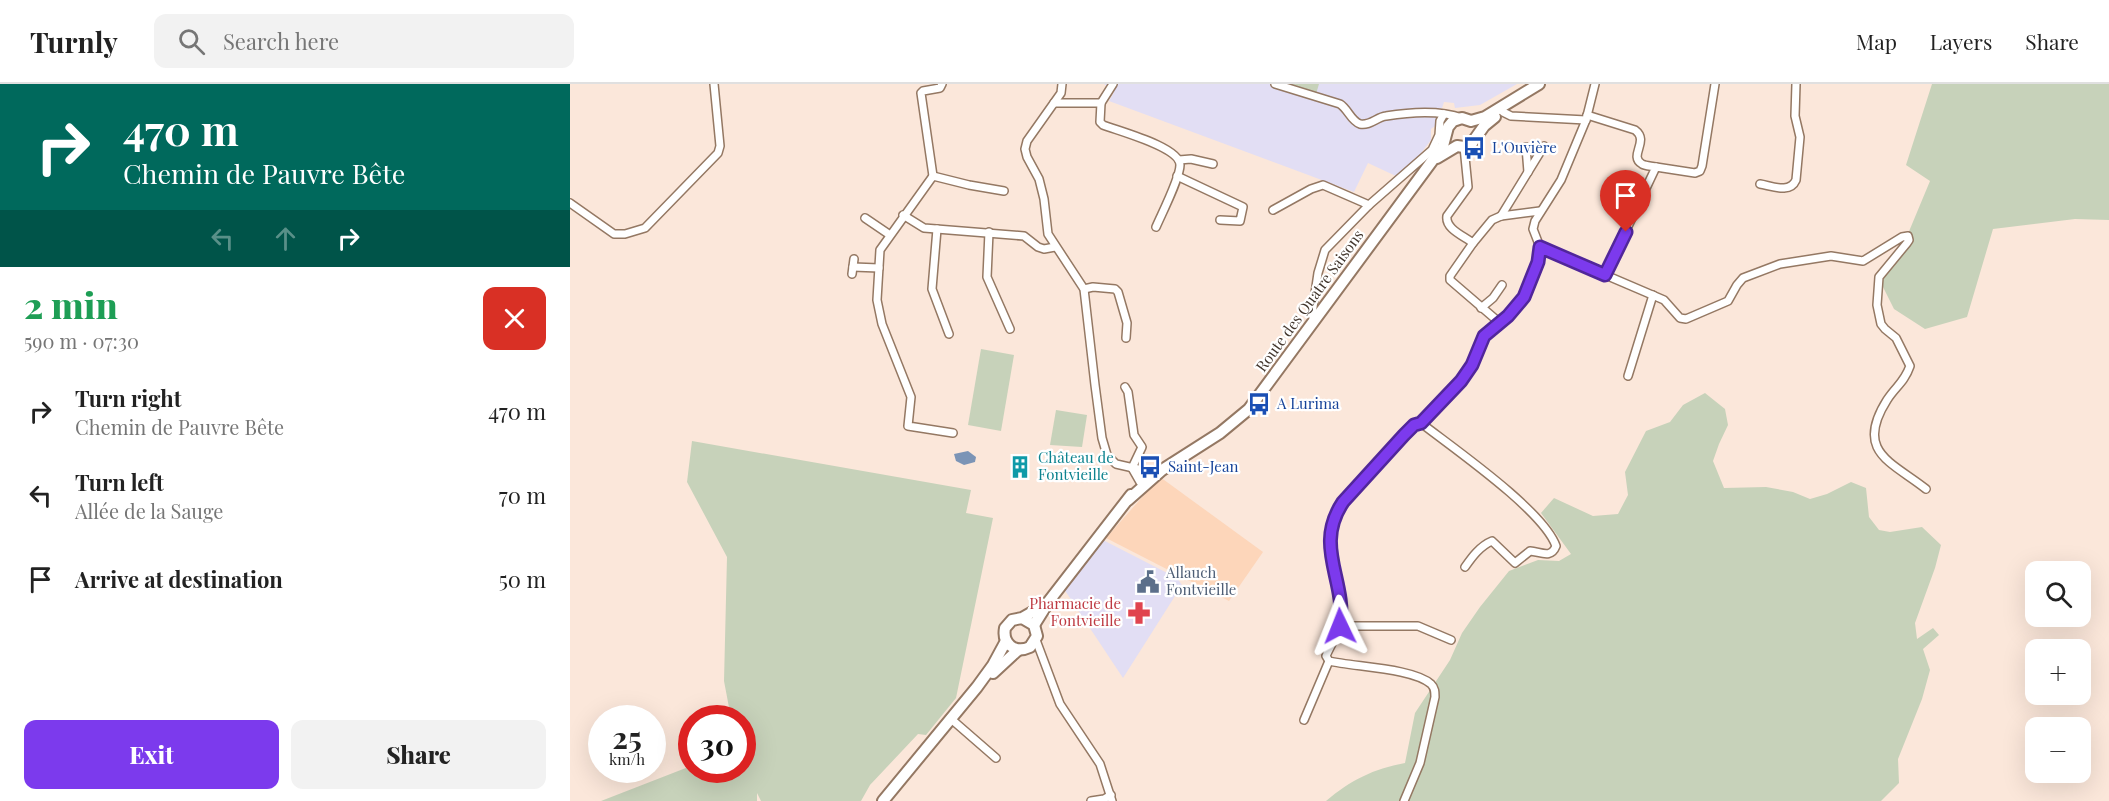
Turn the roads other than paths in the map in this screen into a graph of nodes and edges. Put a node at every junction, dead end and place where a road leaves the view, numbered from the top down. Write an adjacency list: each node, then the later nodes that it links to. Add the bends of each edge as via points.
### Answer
1 (714, 84): 31 (street, via 718,153 649,225 614,234)
2 (942, 84): 28 (street, via 921,93)
3 (1062, 84): 12 (street)
4 (1113, 84): 11 (street)
5 (1275, 84): 14 (street, via 1340,104 1361,124 1387,116)
6 (1539, 84): 16 (main road, via 1485,117)
7 (1549, 84): 13 (main road)
8 (1595, 84): 15 (street)
9 (1715, 84): 25 (street, via 1700,171)
10 (1796, 84): 29 (street, via 1795,116 1800,137 1796,180 1786,188)
11 (1101, 102): 12 (street); 22 (street, via 1099,118 1103,125 1152,143)
12 (1054, 103): 44 (street, via 1025,149 1039,178 1048,234)
13 (1505, 111): 15 (street, via 1511,116); 18 (main road, Route des Quatre Saisons)
14 (1444, 114): 16 (street); 17 (street); 32 (street, via 1432,150)
15 (1587, 117): 25 (street, via 1640,133 1638,160); 34 (street, via 1561,180)
16 (1467, 119): 17 (main road, via 1453,121); 18 (main road, via 1476,128)
17 (1449, 129): 19 (main road, via 1450,141); 23 (main road, Route des Quatre Saisons)
18 (1476, 136): 19 (main road, Route des Quatre Saisons, via 1472,143)
19 (1460, 146): 23 (main road, Route des Quatre Saisons); 43 (street, via 1468,187 1446,220)
20 (1544, 146): 26 (street)
21 (1527, 147): 26 (street)
22 (1179, 160): 24 (street); 27 (street)
23 (1432, 161): 53 (main road, Route des Quatre Saisons)
24 (1213, 164)
25 (1656, 167): 48 (street)
26 (1528, 172): 36 (street)
27 (1177, 176): 38 (street, via 1243,207 1240,221); 39 (street)
28 (933, 177): 30 (street); 35 (street)
29 (1760, 184)
30 (1004, 190)
31 (570, 203)
32 (1369, 205): 33 (street, via 1323,185); 53 (street, via 1325,250 1318,273)
33 (1273, 210)
34 (1540, 211): 36 (street); 45 (street, via 1533,229)
35 (903, 215): 40 (street, via 917,226); 42 (street)
36 (1501, 216): 43 (street, via 1486,225)
37 (865, 218): 42 (street)
38 (1220, 220)
39 (1156, 226)
40 (937, 229): 41 (street); 56 (street, via 932,289)
41 (988, 232): 44 (street, via 1024,236 1044,249); 55 (street, via 987,277)
42 (890, 235): 47 (street, via 880,250)
43 (1473, 243): 52 (street, via 1450,280)
44 (1056, 246): 50 (street)
45 (1540, 247): 48 (street); 54 (street, via 1524,297)
46 (853, 267): 47 (street)
47 (879, 268): 61 (street, via 882,324 911,397 908,426)
48 (1605, 275): 51 (street)
49 (1502, 285): 52 (street)
50 (1084, 289): 57 (street, via 1118,292 1127,322); 62 (street, via 1105,450 1116,464)
51 (1653, 296): 58 (street); 64 (street, via 1671,306 1680,318 1689,318 1728,301 1743,278 1780,264 1831,256 1863,261 1908,236 1907,243 1879,277 1877,304 1881,324 1896,338 1910,366 1885,404 1874,438 1877,450 1896,469)
52 (1481, 308): 54 (street)
53 (1314, 322): 63 (main road, Route des Quatre Saisons, via 1249,409 1220,433)
54 (1500, 323): 60 (street, via 1484,336 1461,381)
55 (1010, 329)
56 (949, 334)
57 (1126, 338)
58 (1628, 376)
59 (1125, 387): 62 (street, via 1134,435 1142,447)
60 (1421, 423): 65 (street, via 1513,495 1556,546 1549,554 1530,552 1515,563 1492,542); 69 (street, via 1404,435 1336,513 1329,548 1340,600)
61 (953, 433)
62 (1132, 468): 63 (street, via 1138,470)
63 (1144, 481): 66 (main road, Route des Quatre Saisons)
64 (1926, 489)
65 (1465, 567)
66 (1049, 601): 67 (main road, Route des Quatre Saisons); 68 (main road, Route des Quatre Saisons)
67 (1022, 618): 68 (main road); 72 (main road, Route des Quatre Saisons, via 1008,623)
68 (1034, 625): 70 (main road)
69 (1340, 626): 71 (street, via 1418,626); 75 (street, via 1326,656)
70 (1036, 640): 73 (main road, Route des Quatre Saisons); 74 (street)
71 (1451, 640)
72 (1006, 641): 73 (main road); 76 (main road, Route des Quatre Saisons)
73 (1022, 650): 74 (street); 76 (main road, Route des Quatre Saisons)
74 (1041, 655): 80 (street, via 1060,704 1097,758)
75 (1329, 662): 78 (street); 83 (street, via 1405,673 1434,687 1420,763)
76 (977, 687): 77 (main road, Route des Quatre Saisons)
77 (950, 718): 79 (street); 81 (main road, Route des Quatre Saisons)
78 (1304, 720)
79 (996, 758)
80 (1111, 798): 82 (street)
81 (883, 801)
82 (1091, 801)
83 (1404, 801)

